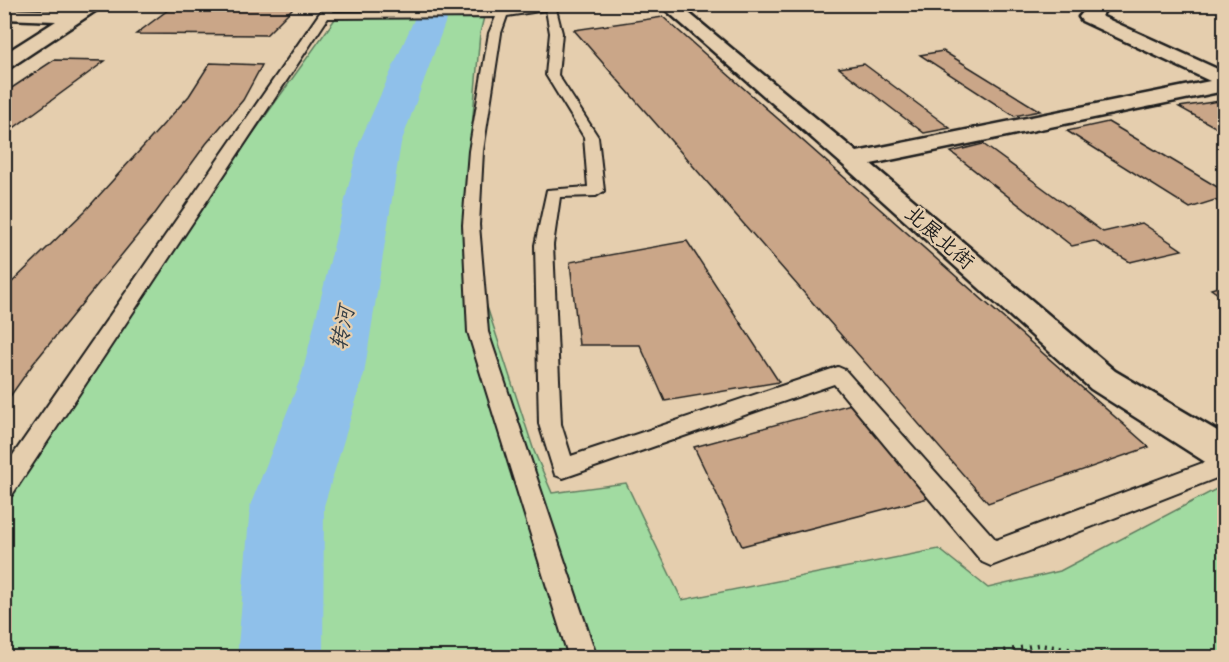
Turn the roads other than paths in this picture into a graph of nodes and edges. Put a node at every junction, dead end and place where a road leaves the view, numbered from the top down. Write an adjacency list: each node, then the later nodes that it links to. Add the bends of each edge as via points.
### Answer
1 (15, 4): 11 (street)
2 (53, 4): 9 (street)
3 (98, 4): 10 (street)
4 (667, 4): 16 (street, 北展北街)
5 (1088, 4): 14 (street, via 1097,10 1088,17)
6 (558, 6): 7 (lane); 18 (lane, via 552,75 591,137 596,191 553,193 544,245 550,424 563,468 838,375 992,554)
7 (502, 9): 8 (lane, via 404,16); 20 (lane, via 475,162 471,225 478,332)
8 (329, 10): 19 (lane)
9 (36, 15): 10 (street); 11 (street)
10 (77, 16): 12 (street)
11 (6, 23): 12 (street)
12 (55, 29): 13 (street)
13 (4, 63)
14 (1224, 80)
15 (1224, 85): 16 (street)
16 (852, 160): 17 (street, 北展北街, via 1103,380)
17 (1224, 454)
18 (1224, 465)
19 (4, 488)
20 (583, 657)

